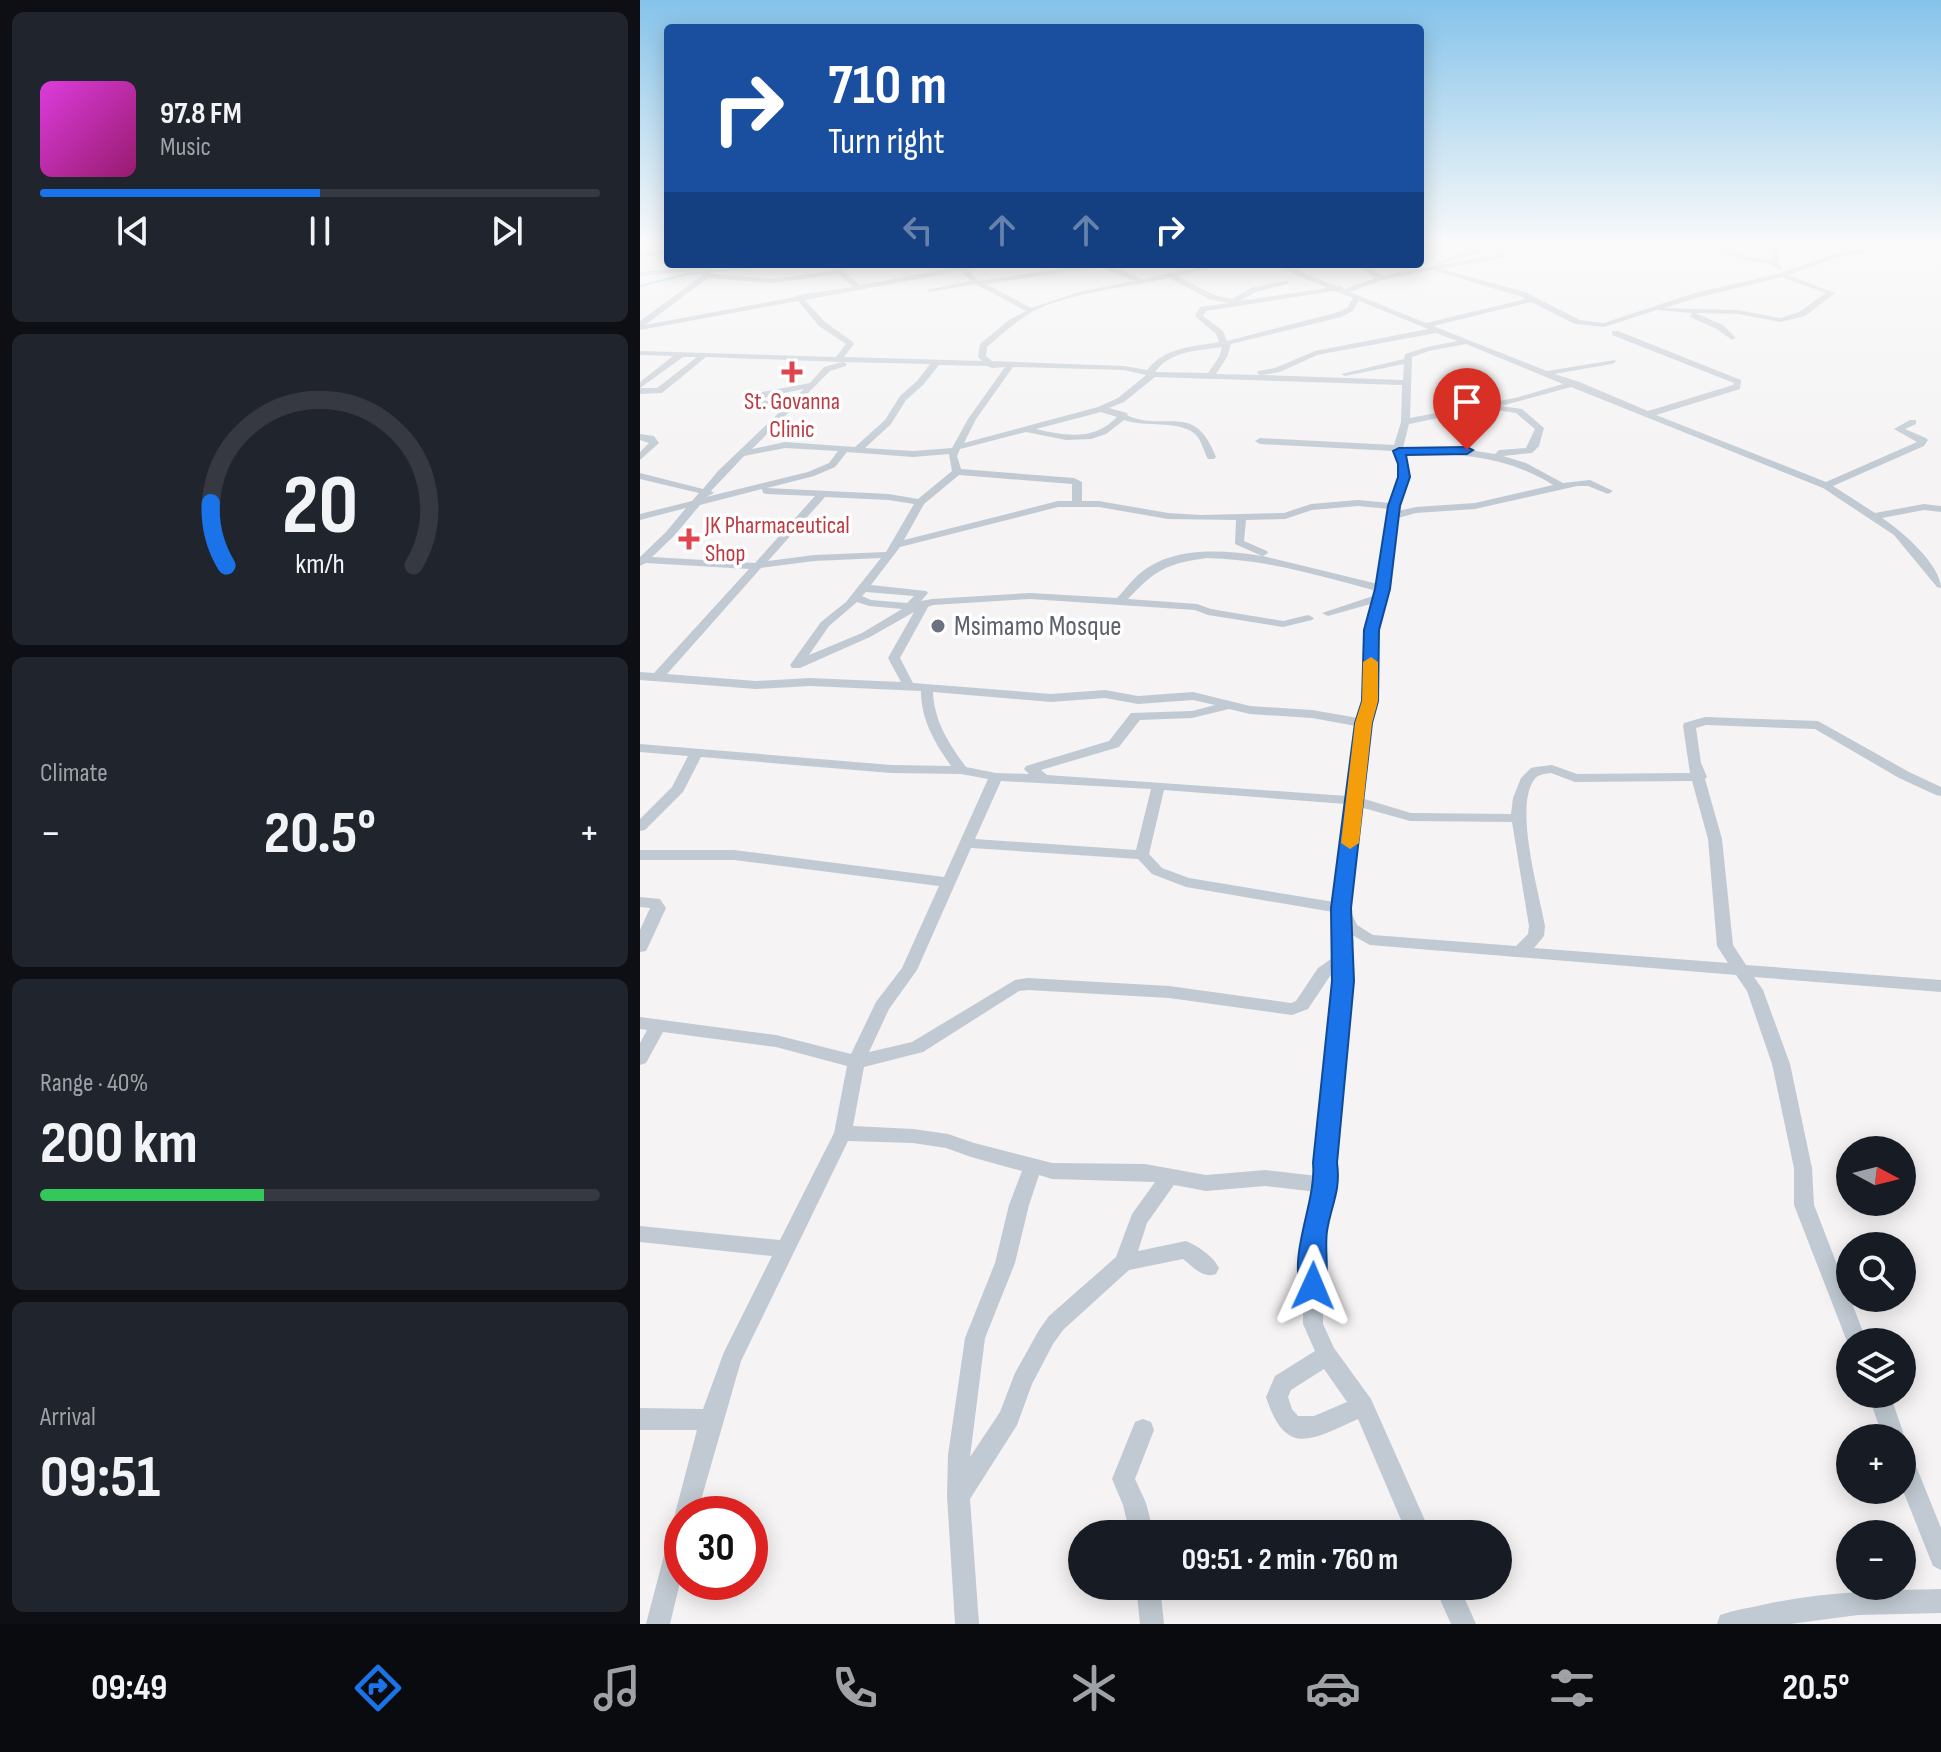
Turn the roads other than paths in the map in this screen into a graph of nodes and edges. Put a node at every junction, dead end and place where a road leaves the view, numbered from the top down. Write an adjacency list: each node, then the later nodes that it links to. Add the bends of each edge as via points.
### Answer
1 (685, 318): 12 (street)
2 (817, 318): 21 (street, via 850,344)
3 (1020, 318): 27 (street, via 983,346 982,357)
4 (1203, 318): 17 (street)
5 (1327, 318): 17 (street)
6 (1410, 318): 11 (street)
7 (1456, 318): 11 (street)
8 (1568, 318): 9 (street, via 1604,325)
9 (1626, 318)
10 (1699, 318): 15 (street)
11 (1427, 325): 13 (street)
12 (640, 326)
13 (1437, 330): 16 (street); 33 (street, via 1315,353)
14 (1615, 333): 42 (street, via 1738,382 1737,387 1702,400)
15 (1732, 338)
16 (1467, 342): 24 (street, via 1419,351); 31 (street)
17 (1224, 344): 30 (street, via 1165,355); 32 (street, via 1223,357)
18 (640, 353): 19 (street)
19 (679, 356): 20 (street); 38 (street)
20 (702, 357): 22 (street); 38 (street, via 659,391)
21 (838, 359): 22 (street); 23 (street)
22 (817, 360): 29 (street)
23 (858, 361): 26 (street); 29 (street)
24 (1407, 361): 34 (street); 35 (street)
25 (1612, 362): 31 (street)
26 (935, 364): 27 (street); 52 (street, via 888,422)
27 (992, 366): 28 (street)
28 (1010, 366): 30 (street); 54 (street)
29 (827, 369): 37 (street)
30 (1152, 372): 32 (street); 41 (street, via 1121,400)
31 (1546, 372): 36 (street)
32 (1210, 376): 33 (street)
33 (1247, 377): 34 (street)
34 (1313, 380): 35 (street)
35 (1408, 383): 44 (street)
36 (1574, 383): 39 (street); 42 (street)
37 (813, 385): 40 (street); 40 (street, via 755,400)
38 (640, 388)
39 (1492, 405): 44 (street); 56 (street, via 1519,411 1539,431 1525,453)
40 (791, 407): 48 (street)
41 (1101, 409): 43 (street); 46 (street)
42 (1649, 414): 62 (street)
43 (1124, 415): 46 (street, via 1095,437); 58 (street, via 1133,422 1197,430)
44 (1405, 422): 53 (street)
45 (1913, 422): 62 (street, via 1898,429 1923,440 1921,444)
46 (1023, 428): 54 (street)
47 (640, 437): 57 (street, via 654,443)
48 (755, 439): 50 (street); 55 (street)
49 (1260, 441): 53 (street)
50 (768, 448): 51 (street); 55 (street)
51 (845, 448): 52 (street); 63 (street, via 830,467)
52 (858, 449): 54 (street, via 906,455)
53 (1398, 450): 56 (street, via 1454,449); 72 (street, via 1404,477)
54 (955, 452): 59 (street)
55 (741, 454): 65 (street)
56 (1485, 455): 61 (street, via 1526,466)
57 (640, 457)
58 (1211, 457)
59 (957, 472): 68 (street); 69 (street, via 1074,481)
60 (640, 476): 65 (street)
61 (1561, 486): 64 (street, via 1590,483); 72 (street, via 1475,506)
62 (1826, 486): 73 (street)
63 (754, 490): 66 (street); 67 (street)
64 (1608, 491)
65 (702, 493): 67 (street); 70 (street)
66 (823, 493): 68 (street); 80 (street)
67 (735, 495): 70 (street)
68 (920, 502): 76 (street)
69 (1077, 503): 75 (street, via 1186,518); 76 (street, via 1040,506)
70 (693, 505): 74 (street); 78 (street)
71 (1941, 509): 73 (street)
72 (1393, 511): 75 (street, via 1358,503); 83 (street)
73 (1877, 516): 81 (street)
74 (640, 517)
75 (1241, 518): 79 (street, via 1239,542)
76 (896, 545): 77 (street)
77 (888, 555): 80 (street); 82 (street)
78 (641, 562): 80 (street)
79 (1284, 562): 83 (street); 84 (street, via 1216,555 1173,561 1149,571)
80 (754, 566): 90 (street)
81 (1941, 585)
82 (858, 592): 85 (street, via 869,603); 85 (street, via 922,593); 88 (street, via 825,624)
83 (1381, 593): 86 (street); 97 (street)
84 (1118, 603): 85 (street, via 1030,596); 87 (street, via 1197,607 1283,624)
85 (917, 606): 88 (street); 92 (street, via 894,658)
86 (1328, 613)
87 (1308, 618)
88 (796, 665): 91 (street)
89 (640, 676): 90 (street)
90 (657, 678): 91 (street)
91 (767, 685): 92 (street)
92 (909, 686): 93 (street)
93 (927, 687): 94 (street, via 1051,698); 100 (street, via 931,725)
94 (1121, 697): 95 (street, via 1193,696); 96 (street)
95 (1229, 704): 96 (street, via 1202,715); 97 (street)
96 (1136, 716): 103 (street, via 1114,744 1031,769)
97 (1363, 723): 106 (street)
98 (640, 748): 99 (street)
99 (695, 751): 100 (street); 108 (street, via 678,789)
100 (961, 770): 101 (street)
101 (996, 777): 103 (street); 109 (street)
102 (1700, 777): 105 (street, via 1689,739 1693,723 1805,724 1823,727); 107 (street, via 1575,778 1559,769 1536,771 1525,782); 121 (street, via 1715,839 1725,946)
103 (1043, 779): 104 (street)
104 (1158, 787): 106 (street); 110 (street)
105 (1941, 792)
106 (1356, 801): 107 (street, via 1410,817); 114 (street)
107 (1518, 818): 115 (street)
108 (640, 827)
109 (969, 843): 110 (street); 112 (street)
110 (1142, 855): 114 (street, via 1157,871 1186,882)
111 (641, 856): 112 (street, via 734,855)
112 (948, 882): 126 (street, via 909,970 882,1006)
113 (640, 902): 117 (street, via 658,908)
114 (1341, 908): 116 (street, via 1351,928); 120 (street)
115 (1536, 936): 118 (street); 119 (street)
116 (1370, 940): 118 (street); 120 (street)
117 (640, 947)
118 (1520, 952): 119 (street)
119 (1554, 955): 121 (street)
120 (1343, 956): 126 (street, via 1324,972 1302,1005 1292,1009 1169,992 1028,984 1015,986 917,1047); 130 (street, via 1325,1163)
121 (1745, 971): 122 (street); 135 (street, via 1781,1064 1803,1168 1804,1205)
122 (1941, 986)
123 (640, 1023): 124 (street)
124 (659, 1025): 125 (street); 126 (street, via 776,1041)
125 (640, 1058)
126 (856, 1062): 127 (street)
127 (843, 1133): 128 (street, via 948,1141); 132 (street)
128 (1033, 1166): 129 (street); 143 (street, via 1005,1263 975,1338)
129 (1169, 1177): 130 (street, via 1206,1183 1265,1178); 133 (street, via 1136,1227)
130 (1328, 1185): 136 (street, via 1314,1232 1312,1313)
131 (640, 1234): 132 (street)
132 (786, 1249): 139 (street, via 740,1337)
133 (1124, 1262): 134 (street, via 1186,1250); 143 (street, via 1046,1337 1009,1418)
134 (1209, 1268)
135 (1852, 1328)
136 (1327, 1355): 137 (street); 137 (street, via 1283,1383 1277,1397 1283,1415 1295,1428 1307,1428)
137 (1363, 1406): 145 (street)
138 (640, 1419): 139 (street)
139 (711, 1420): 142 (street)
140 (1143, 1430): 144 (street, via 1123,1479)
141 (1916, 1495): 146 (street)
142 (691, 1496)
143 (958, 1496): 152 (street)
144 (1138, 1520)
145 (1413, 1520)
146 (1941, 1558)
147 (664, 1599): 151 (street)
148 (1149, 1600): 153 (street)
149 (1453, 1600): 154 (street)
150 (1941, 1601): 155 (street, via 1858,1603)
151 (658, 1624)
152 (967, 1624)
153 (1152, 1624)
154 (1464, 1624)
155 (1729, 1624)

